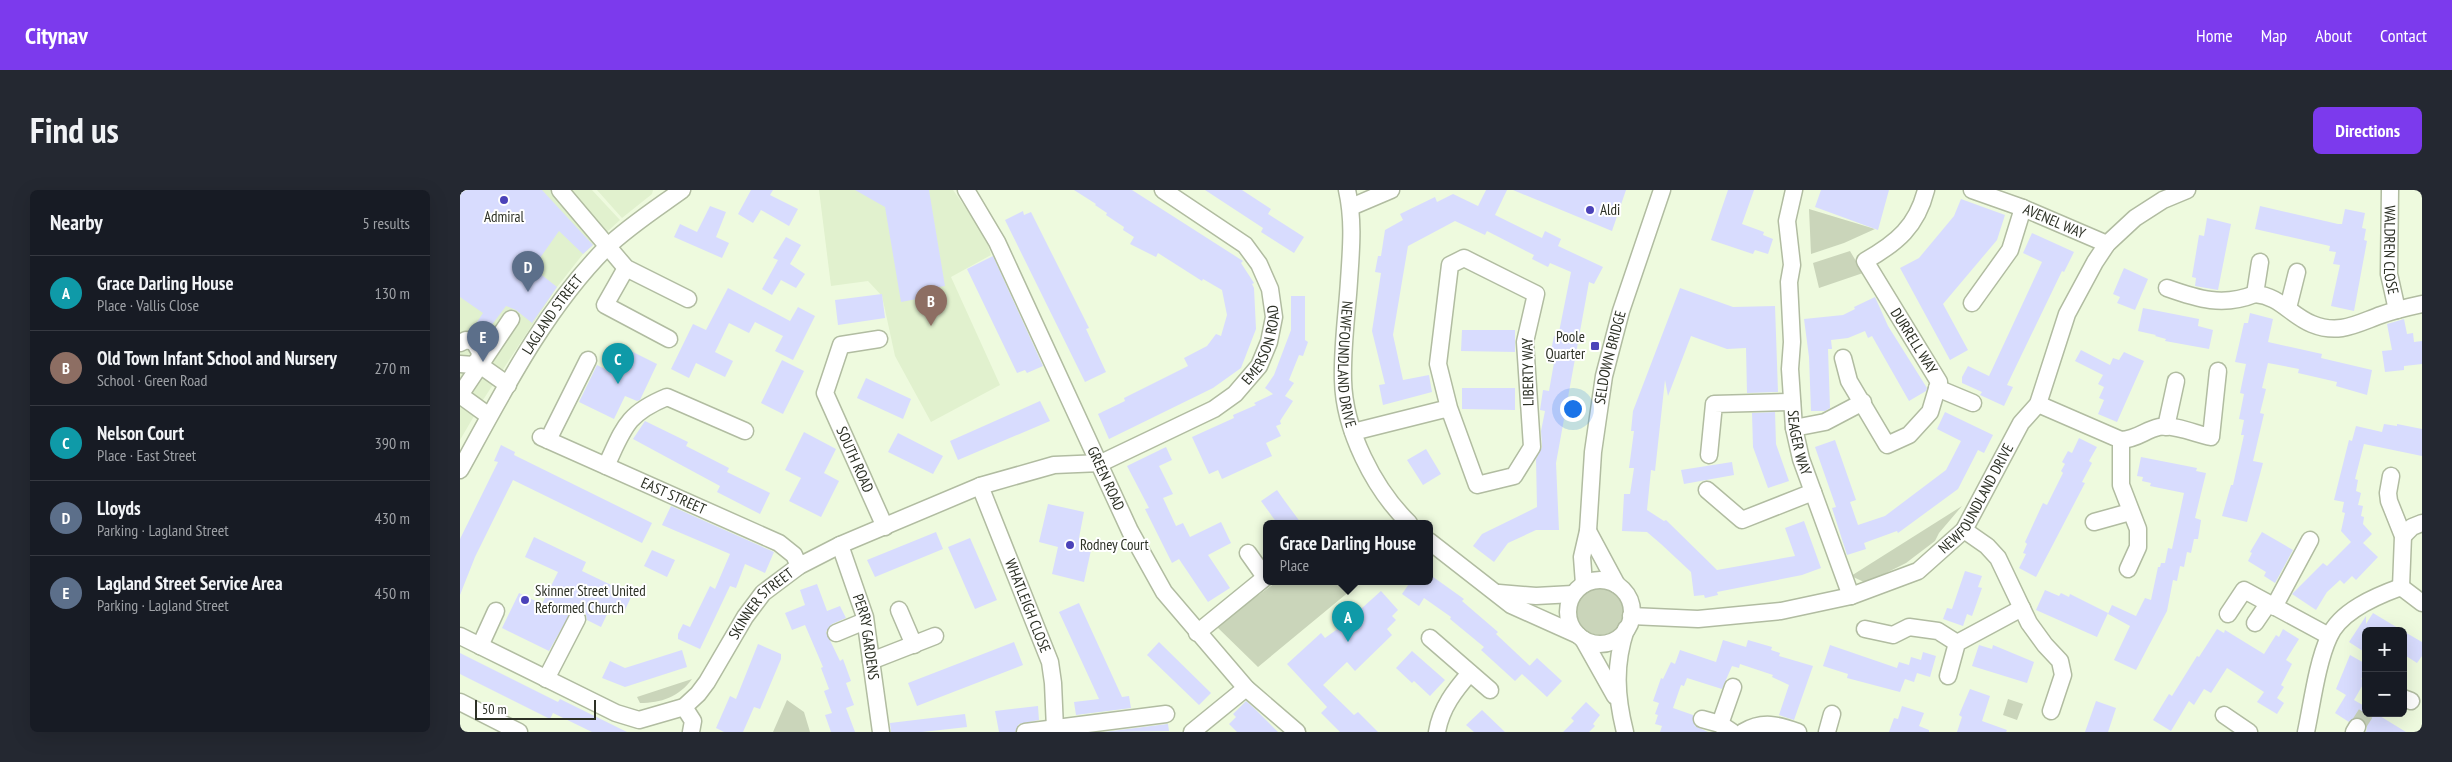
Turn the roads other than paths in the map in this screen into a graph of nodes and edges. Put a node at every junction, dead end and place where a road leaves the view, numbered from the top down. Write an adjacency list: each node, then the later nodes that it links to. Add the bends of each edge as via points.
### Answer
1 (560, 190): 16 (street)
2 (682, 190): 16 (street, LAGLAND STREET)
3 (966, 190): 52 (street, GREEN ROAD, via 997,242)
4 (1163, 190): 52 (street, EMERSON ROAD, via 1238,240 1252,253 1270,288 1274,317 1269,342 1253,375 1226,401)
5 (1347, 190): 13 (street, NEWFOUNDLAND DRIVE)
6 (1391, 190): 13 (street)
7 (1662, 190): 65 (street, SELDOWN BRIDGE, via 1620,311 1604,376 1593,452)
8 (1794, 190): 40 (street, SEAGER WAY, via 1787,221 1792,265 1789,282)
9 (1926, 190): 38 (street, DURRELL WAY, via 1921,209 1910,227 1887,249 1865,261 1939,382)
10 (1972, 190): 14 (street, AVENEL WAY)
11 (2187, 190): 15 (street, NEWFOUNDLAND DRIVE, via 2147,210)
12 (2390, 190): 26 (street, WALDREN CLOSE, via 2389,274)
13 (1351, 206): 49 (street, NEWFOUNDLAND DRIVE, via 1343,382)
14 (2023, 208): 15 (street, AVENEL WAY); 23 (street, via 2010,250)
15 (2107, 244): 43 (street, NEWFOUNDLAND DRIVE, via 2082,282 2067,314)
16 (608, 247): 18 (street); 37 (street, LAGLAND STREET, via 552,316)
17 (2260, 262): 21 (street)
18 (626, 268): 22 (street); 28 (street, via 605,305)
19 (2297, 272): 25 (street)
20 (2167, 288): 21 (street, via 2200,300 2217,302 2232,302)
21 (2255, 294): 25 (street, WALDREN CLOSE, via 2269,296)
22 (688, 298)
23 (1972, 303)
24 (2422, 304): 26 (street, WALDREN CLOSE)
25 (2288, 308): 26 (street, WALDREN CLOSE, via 2312,324 2335,330 2356,326)
26 (2397, 310)
27 (511, 318): 34 (street)
28 (669, 339)
29 (879, 339): 63 (street, SOUTH ROAD, via 841,345 824,393)
30 (460, 343): 34 (street, via 470,340 477,344)
31 (1843, 358): 41 (street, DURRELL WAY, via 1849,381)
32 (588, 360): 53 (street, EAST STREET, via 544,438)
33 (460, 364): 34 (street)
34 (479, 364): 37 (street); 39 (street)
35 (2218, 371): 46 (street, via 2211,437)
36 (2176, 381): 46 (street)
37 (508, 385): 45 (street, LAGLAND STREET)
38 (1937, 388): 41 (street, DURRELL WAY, via 1930,412 1909,435 1887,445); 42 (street)
39 (460, 395): 45 (street)
40 (1792, 402): 47 (street, SEAGER WAY); 51 (street, via 1714,404)
41 (1863, 402): 47 (street, via 1825,422)
42 (1973, 403)
43 (2038, 404): 50 (street); 64 (street, NEWFOUNDLAND DRIVE, via 2022,423)
44 (1449, 408): 44 (street, LIBERTY WAY, via 1438,364 1450,265 1464,258 1536,294 1525,342 1532,447 1514,476 1477,486); 49 (street)
45 (489, 416): 54 (street, LAGLAND STREET)
46 (2166, 427): 50 (street, via 2158,427 2132,440)
47 (1794, 428): 58 (street, SEAGER WAY)
48 (745, 430): 53 (street, via 667,397 649,405 628,422)
49 (1353, 432): 60 (street, NEWFOUNDLAND DRIVE, via 1384,495)
50 (2121, 440): 59 (street, via 2121,485)
51 (1709, 455)
52 (1101, 463): 56 (street, SKINNER STREET, via 1054,465); 92 (street, GREEN ROAD, via 1130,531 1164,592)
53 (606, 466): 71 (street, EAST STREET, via 779,543 794,555)
54 (460, 470)
55 (2391, 476): 66 (street, via 2389,502)
56 (980, 486): 63 (street, SKINNER STREET); 117 (street, WHATLEIGH CLOSE, via 1050,662)
57 (1707, 490): 58 (street, via 1742,520)
58 (1813, 492): 79 (street, SEAGER WAY)
59 (2130, 512): 61 (street); 72 (street, via 2138,529 2138,547)
60 (1405, 520)
61 (2094, 522)
62 (2422, 523): 66 (street)
63 (886, 527): 69 (street, SKINNER STREET)
64 (1964, 530): 79 (street, NEWFOUNDLAND DRIVE, via 1918,571); 82 (street, via 1998,558)
65 (1588, 531): 75 (street); 77 (street, SELDOWN BRIDGE)
66 (2403, 536): 76 (street)
67 (2310, 540): 81 (street)
68 (1433, 544): 78 (street)
69 (840, 545): 71 (street, SKINNER STREET); 87 (street, PERRY GARDENS)
70 (1248, 553): 73 (street)
71 (799, 566): 110 (street, SKINNER STREET, via 763,593 707,682)
72 (2128, 569)
73 (1263, 572)
74 (1263, 578): 92 (street)
75 (1617, 585): 77 (street, via 1600,580); 88 (street, via 1629,599)
76 (2401, 588): 80 (street); 95 (street, via 2355,609)
77 (1579, 589): 78 (street, via 1536,596); 96 (street, via 1568,608 1568,615)
78 (1499, 593): 96 (street, via 1529,614)
79 (1851, 596): 88 (street, NEWFOUNDLAND DRIVE, via 1772,612)
80 (2422, 604)
81 (2271, 606): 85 (street, via 2244,590); 89 (street); 95 (street)
82 (2022, 608): 98 (street); 111 (street, via 2045,645 2060,661 2063,675)
83 (899, 610): 99 (street)
84 (496, 611): 100 (street)
85 (2228, 614)
86 (578, 619): 104 (street)
87 (865, 621): 91 (street); 101 (street, PERRY GARDENS)
88 (1629, 623): 96 (street, via 1621,636 1606,643 1598,644); 109 (street, via 1620,649)
89 (2255, 623)
90 (1865, 629): 98 (street, via 1893,634 1909,627 1938,631)
91 (836, 633)
92 (1197, 633): 106 (street, GREEN ROAD)
93 (460, 636): 100 (street)
94 (935, 636): 99 (street)
95 (2329, 636): 130 (street)
96 (1580, 637): 109 (street)
97 (1430, 638): 102 (street)
98 (1957, 644): 103 (street)
99 (914, 645): 101 (street)
100 (480, 646): 104 (street)
101 (871, 661): 120 (street, PERRY GARDENS)
102 (1470, 673): 107 (street); 124 (street, via 1443,710)
103 (1948, 676)
104 (546, 679): 110 (street, via 616,713 640,720)
105 (1733, 686): 116 (street)
106 (1246, 688): 122 (street); 123 (street, GREEN ROAD)
107 (1490, 690)
108 (460, 702): 118 (street)
109 (1618, 702): 125 (street)
110 (684, 707): 119 (street, via 693,721)
111 (2051, 711)
112 (1166, 714): 117 (street)
113 (1832, 714): 128 (street)
114 (2224, 715): 129 (street)
115 (1702, 719): 116 (street)
116 (1726, 728)
117 (1054, 729): 121 (street)
118 (519, 732)
119 (691, 732)
120 (881, 732)
121 (1025, 732)
122 (1192, 732)
123 (1297, 732)
124 (1437, 732)
125 (1625, 732)
126 (1743, 732): 127 (street, via 1767,724)
127 (1798, 732)
128 (1827, 732)
129 (2248, 732)
130 (2306, 732)

